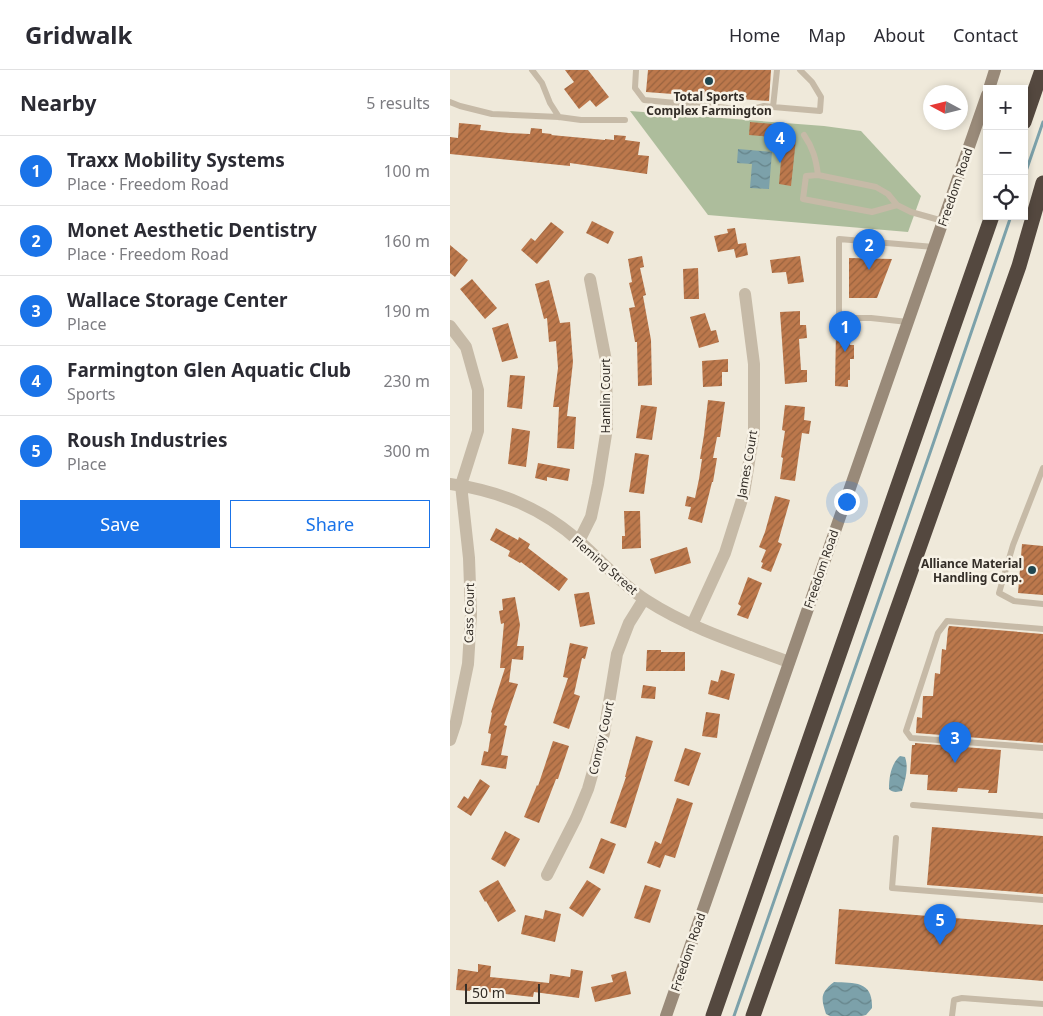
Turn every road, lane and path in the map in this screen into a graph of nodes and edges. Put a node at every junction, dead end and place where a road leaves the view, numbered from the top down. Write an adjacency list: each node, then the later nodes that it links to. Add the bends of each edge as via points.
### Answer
1 (532, 70): 12 (lane)
2 (636, 70): 9 (lane, via 635,88 644,100 749,110)
3 (777, 70): 9 (lane)
4 (800, 70): 9 (lane, via 821,97 820,111)
5 (995, 70): 7 (street)
6 (1042, 70): 11 (highway)
7 (990, 85)
8 (450, 102): 12 (lane, via 492,114)
9 (773, 107)
10 (983, 107): 19 (street, Freedom Road)
11 (1028, 110)
12 (559, 117): 13 (lane)
13 (625, 120)
14 (804, 135): 15 (lane, via 816,157)
15 (818, 174): 17 (lane, via 876,187); 17 (lane, via 806,176 803,199 872,212)
16 (1043, 183): 22 (highway)
17 (897, 205): 19 (lane)
18 (991, 220): 44 (highway)
19 (943, 222): 21 (street, Freedom Road)
20 (1043, 222): 22 (highway)
21 (934, 247): 25 (street, Freedom Road); 25 (lane, via 839,239 839,318)
22 (1019, 266): 45 (highway)
23 (590, 279): 29 (street, Hamlin Court, via 606,361 606,428 591,516)
24 (745, 294): 32 (street, James Court, via 754,364 754,431 744,493 725,553)
25 (908, 322): 34 (street, Freedom Road)
26 (450, 326): 28 (street, via 466,347 478,390 478,431)
27 (1043, 468): 31 (lane, via 998,594 1014,601)
28 (456, 484): 29 (street, Fleming Street, via 508,497 532,508); 35 (street, Cass Court, via 469,558 471,614 468,664)
29 (579, 541): 30 (street, Fleming Street)
30 (644, 599): 32 (street, Fleming Street); 40 (street, Conroy Court, via 629,623 617,654 604,734 588,790)
31 (1043, 604)
32 (692, 625): 34 (street, Fleming Street)
33 (1043, 628): 36 (lane, via 947,621 938,634 906,731 911,738)
34 (789, 662): 43 (street, Freedom Road)
35 (450, 740)
36 (1043, 748)
37 (913, 805): 38 (lane)
38 (1043, 816)
39 (896, 838): 41 (lane, via 892,888)
40 (547, 874)
41 (1043, 900)
42 (1043, 1004): 46 (lane, via 962,998 954,1000)
43 (666, 1016)
44 (713, 1016)
45 (753, 1016)
46 (952, 1016)

